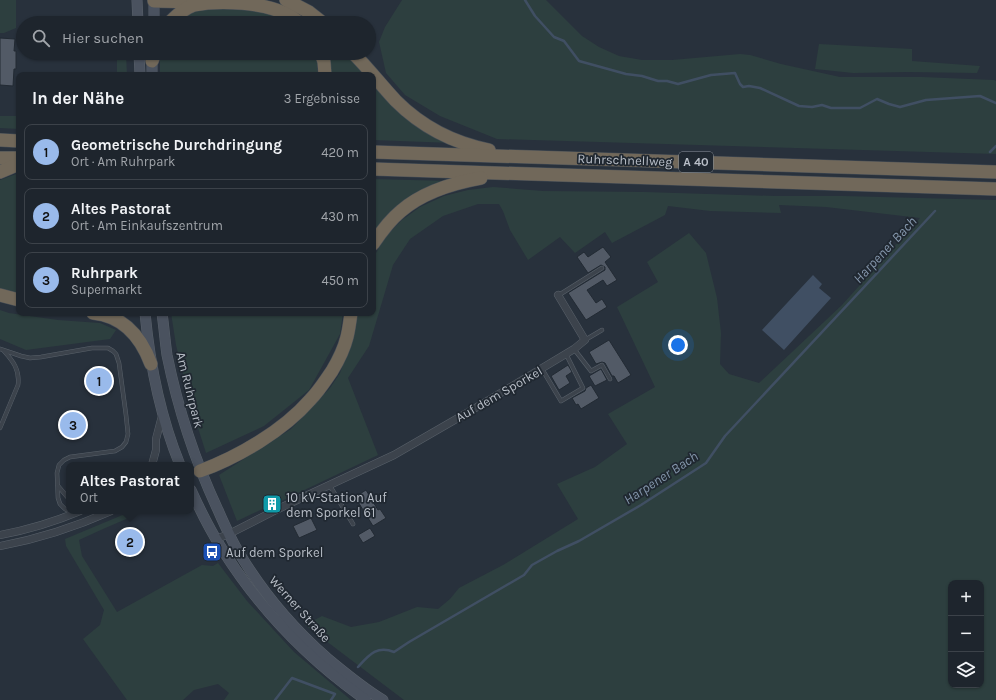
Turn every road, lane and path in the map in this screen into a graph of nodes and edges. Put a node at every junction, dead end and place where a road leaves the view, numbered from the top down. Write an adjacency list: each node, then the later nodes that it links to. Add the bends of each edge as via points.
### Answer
1 (286, 0): 8 (highway)
2 (145, 1): 3 (highway); 4 (main road); 5 (main road)
3 (213, 2): 6 (highway, via 193,6); 7 (highway, via 267,6)
4 (140, 16)
5 (151, 16)
6 (176, 16)
7 (292, 16)
8 (314, 16)
9 (139, 60): 13 (main road)
10 (153, 60): 14 (main road)
11 (323, 60): 15 (highway)
12 (359, 60): 16 (highway)
13 (140, 72)
14 (152, 72)
15 (325, 72)
16 (370, 72)
17 (376, 78): 21 (highway, via 409,113 444,135 480,148)
18 (0, 140): 19 (highway)
19 (16, 141)
20 (376, 152): 21 (highway, Ruhrschnellweg / A 40)
21 (536, 157): 27 (highway, Ruhrschnellweg / A 40)
22 (0, 158): 23 (highway)
23 (16, 158)
24 (16, 165): 26 (highway)
25 (376, 169): 28 (highway, Ruhrschnellweg / A 40)
26 (0, 172)
27 (996, 172)
28 (534, 174): 29 (highway, Ruhrschnellweg / A 40); 30 (highway, via 486,177 432,192 401,211)
29 (996, 188)
30 (376, 240)
31 (602, 268): 33 (lane)
32 (0, 295): 34 (highway)
33 (558, 295): 42 (street)
34 (16, 299)
35 (0, 303): 36 (highway)
36 (16, 306)
37 (107, 316): 46 (highway, via 128,327 138,338)
38 (145, 316): 46 (main road)
39 (162, 316): 53 (main road, Am Ruhrpark, via 167,354)
40 (351, 316): 54 (highway, via 347,338 337,363 310,401 295,416 260,442 218,464)
41 (602, 330): 42 (lane, Auf dem Sporkel)
42 (585, 340): 43 (street, Auf dem Sporkel)
43 (574, 349): 45 (street, Auf dem Sporkel); 48 (lane, via 592,371 602,365)
44 (2, 350): 50 (lane, via 17,368 19,380); 55 (lane, via 30,358 92,348 108,348 116,354 126,415 126,442 115,451 64,460 59,465 57,473)
45 (566, 354): 47 (street, Auf dem Sporkel); 47 (lane, via 583,388 561,401)
46 (151, 364): 49 (main road)
47 (542, 368): 56 (street, Auf dem Sporkel, via 394,455)
48 (610, 380)
49 (162, 415): 51 (street); 52 (main road)
50 (0, 428)
51 (153, 462)
52 (179, 462)
53 (192, 462)
54 (194, 471): 63 (main road, Werner Straße)
55 (58, 485): 57 (lane); 59 (lane, via 58,498)
56 (330, 486): 62 (lane); 63 (street, Auf dem Sporkel)
57 (66, 495)
58 (194, 497): 65 (main road, Werner Straße)
59 (66, 510)
60 (72, 514): 64 (street)
61 (103, 514): 66 (street, via 48,535)
62 (353, 524)
63 (229, 534): 65 (street, Auf dem Sporkel); 68 (main road, Werner Straße, via 256,579 293,625 340,669)
64 (0, 535)
65 (216, 539): 67 (main road, Werner Straße, via 268,615 323,667)
66 (0, 546)
67 (366, 700)
68 (383, 700)

